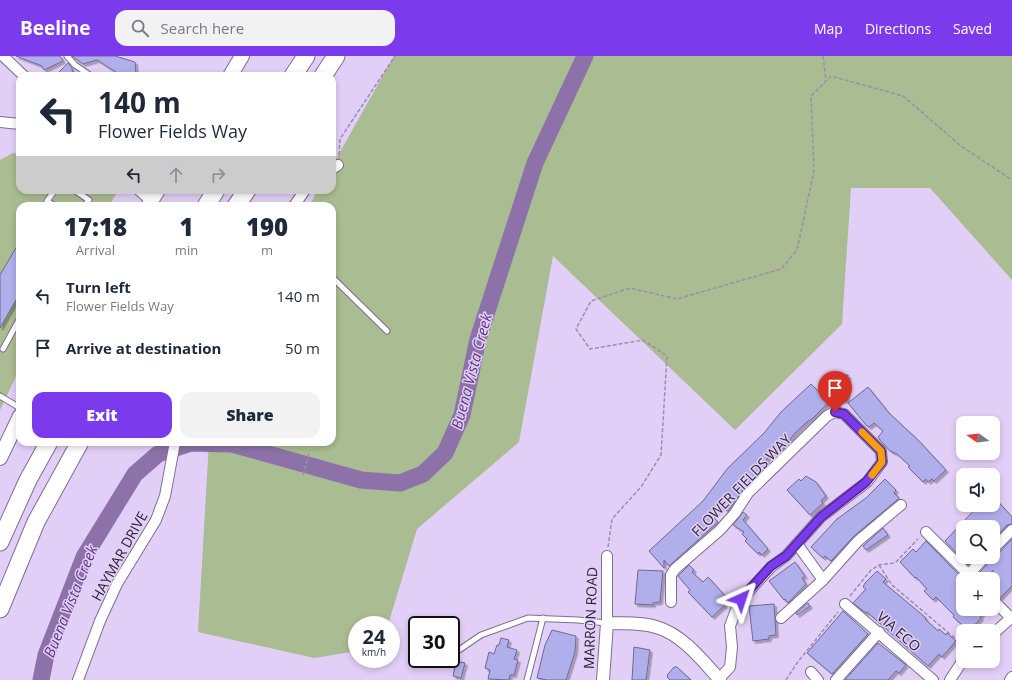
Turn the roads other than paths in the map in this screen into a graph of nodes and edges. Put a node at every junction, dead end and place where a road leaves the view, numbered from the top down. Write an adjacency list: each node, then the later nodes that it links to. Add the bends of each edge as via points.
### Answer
1 (3, 56): 6 (street)
2 (67, 56): 7 (lane)
3 (242, 56): 8 (main road)
4 (306, 56): 9 (highway)
5 (336, 56): 10 (highway)
6 (20, 72)
7 (85, 72)
8 (232, 72)
9 (296, 72)
10 (326, 72)
11 (0, 122): 12 (street)
12 (16, 124)
13 (52, 194): 15 (lane)
14 (80, 194): 16 (lane, via 88,200)
15 (49, 202)
16 (87, 202)
17 (336, 281): 19 (lane)
18 (16, 325): 20 (lane)
19 (387, 330)
20 (1, 349)
21 (0, 396): 22 (lane)
22 (16, 406)
23 (16, 424): 27 (main road)
24 (47, 446): 31 (highway)
25 (78, 446): 40 (highway, via 36,522)
26 (174, 446): 52 (street, HAYMAR DRIVE, via 165,496 156,520 117,584 102,615)
27 (0, 458)
28 (901, 505): 36 (street, via 858,541)
29 (1012, 530): 32 (street)
30 (926, 532): 35 (street)
31 (0, 542)
32 (1000, 542)
33 (797, 544): 36 (street); 37 (street, FLOWER FIELDS WAY, via 821,517 866,482 882,462 881,451 844,414 835,412 828,416 748,493 720,530 675,569 671,575); 51 (street, FLOWER FIELDS WAY, via 786,556 771,566 739,602 730,626 730,667)
34 (607, 556): 44 (street, MARRON ROAD)
35 (965, 572)
36 (824, 580): 43 (street)
37 (671, 602)
38 (845, 604): 46 (street, VIA ECO)
39 (1000, 606): 41 (street)
40 (0, 609)
41 (1012, 617): 45 (street)
42 (543, 618): 44 (lane); 47 (lane, via 528,618 481,635); 53 (lane)
43 (781, 618)
44 (607, 624): 51 (street, via 636,624 668,631); 54 (street, MARRON ROAD)
45 (1000, 628)
46 (879, 632): 56 (street); 57 (street, VIA ECO)
47 (460, 649)
48 (958, 668): 58 (street)
49 (811, 672): 55 (street)
50 (1012, 677): 59 (street)
51 (719, 679)
52 (78, 680)
53 (526, 680)
54 (603, 680)
55 (818, 680)
56 (836, 680)
57 (933, 680)
58 (950, 680)
59 (1010, 680)

